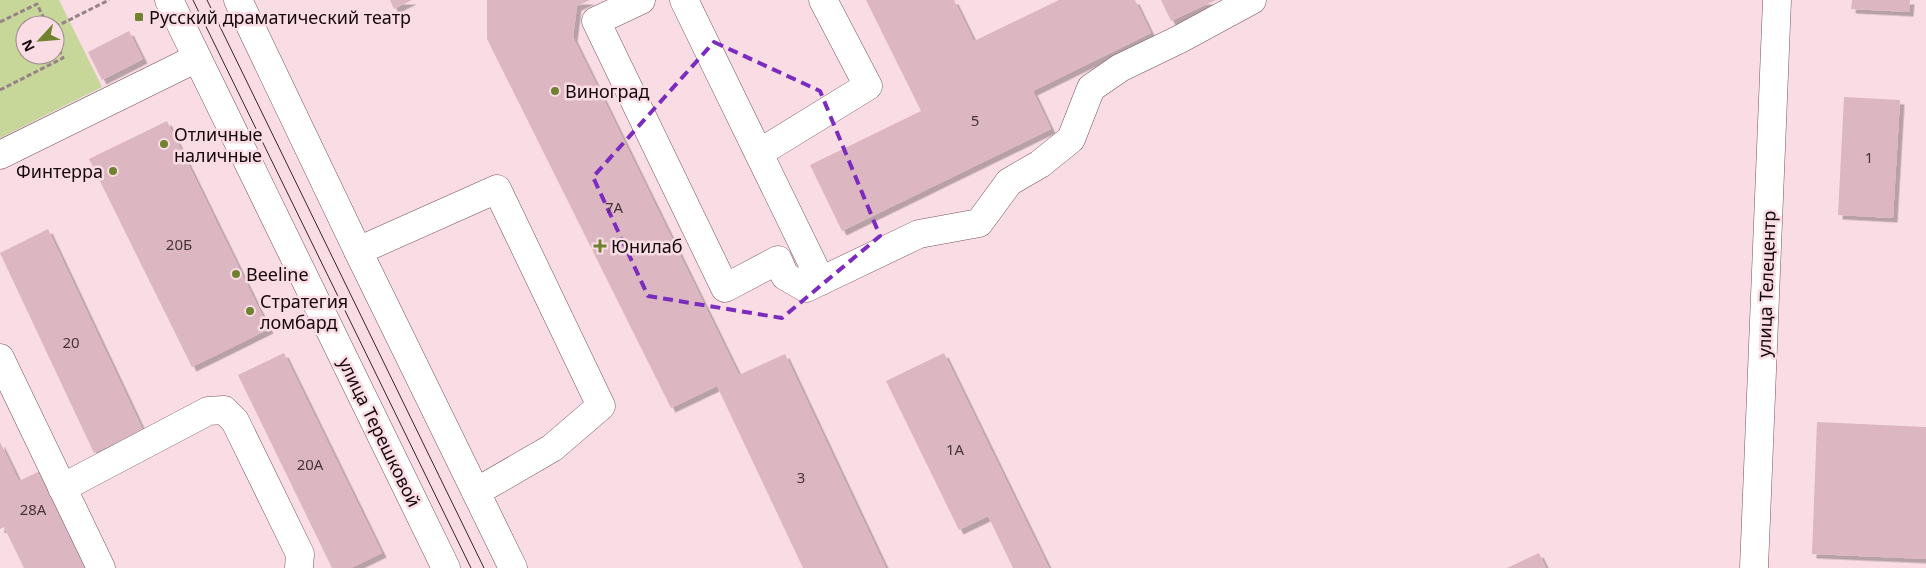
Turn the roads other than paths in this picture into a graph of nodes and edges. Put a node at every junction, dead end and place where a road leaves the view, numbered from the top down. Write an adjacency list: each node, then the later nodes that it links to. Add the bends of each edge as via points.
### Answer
1 (169, 0): 8 (street, улица Терешковой)
2 (684, 0): 9 (street)
3 (823, 0): 9 (street, via 868,86)
4 (1252, 0): 14 (street, via 1120,68 1091,88 1071,139 1040,164 1009,182 979,222 919,234)
5 (1777, 0): 23 (street, улица Телецентр)
6 (243, 2): 12 (street)
7 (630, 2): 13 (street, via 596,21 725,288)
8 (197, 58): 10 (street); 21 (street, улица Терешковой)
9 (759, 153): 11 (street)
10 (0, 155)
11 (804, 246): 13 (street); 14 (street)
12 (358, 252): 18 (street); 18 (street, via 497,189 601,406 552,448)
13 (778, 260): 14 (street, via 785,276 806,288)
14 (821, 281)
15 (0, 358): 16 (street)
16 (8, 397): 17 (street)
17 (62, 488): 19 (street); 20 (street, via 208,411 224,410 235,421 300,554)
18 (476, 492): 22 (street)
19 (101, 568)
20 (299, 568)
21 (446, 568)
22 (513, 568)
23 (1754, 568)

